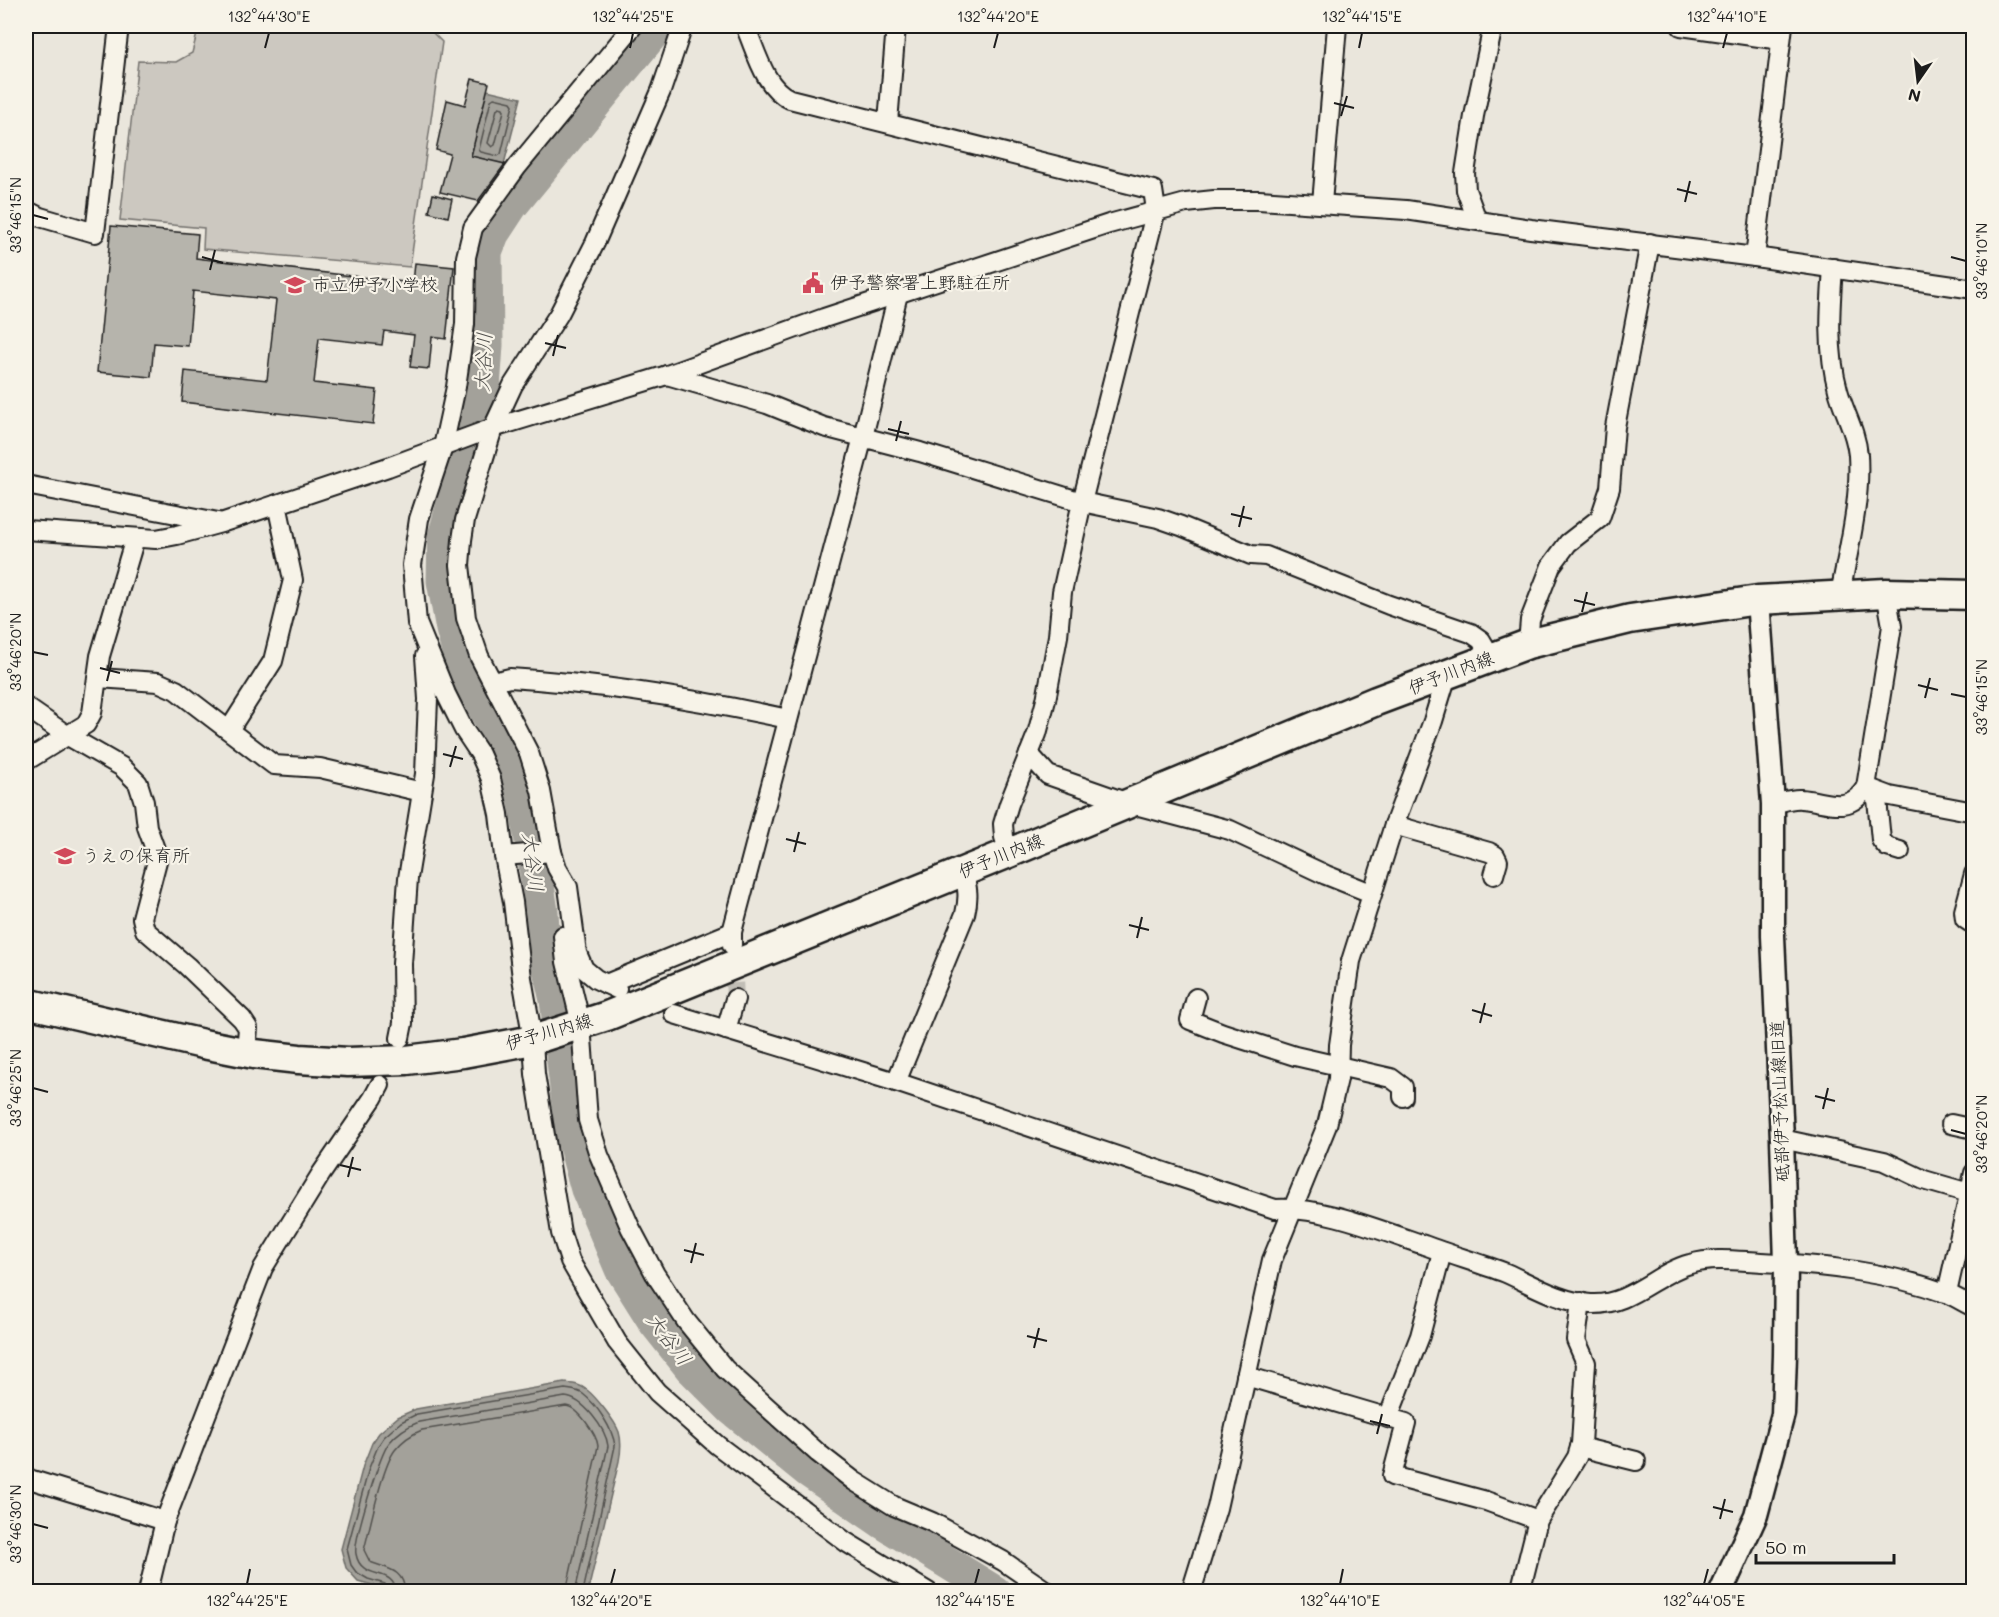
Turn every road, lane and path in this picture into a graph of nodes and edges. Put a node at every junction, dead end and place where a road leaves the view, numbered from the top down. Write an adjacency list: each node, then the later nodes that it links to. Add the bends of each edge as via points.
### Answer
1 (119, 26): 12 (street, via 95,233)
2 (633, 26): 23 (street, via 517,167 473,228 466,257 466,297)
3 (683, 26): 21 (street, via 661,92 595,243 559,314)
4 (745, 26): 10 (street, via 779,94)
5 (896, 26): 10 (street)
6 (1337, 26): 11 (street)
7 (1493, 26): 14 (street, via 1465,173 1466,190)
8 (1681, 26): 9 (street)
9 (1782, 33): 16 (street)
10 (888, 122): 13 (street, via 1154,190)
11 (1322, 203): 13 (street, via 1214,200); 14 (street)
12 (26, 210)
13 (1156, 210): 19 (street); 25 (street)
14 (1477, 220): 15 (street)
15 (1650, 243): 16 (street); 35 (street, via 1615,427 1610,488 1600,518 1568,543 1551,566 1530,620)
16 (1755, 257): 17 (street)
17 (1833, 268): 18 (street); 32 (street, via 1829,323 1832,355 1838,391 1853,428 1858,455 1857,496)
18 (1974, 289)
19 (898, 294): 20 (street); 22 (street)
20 (668, 375): 21 (street); 22 (street)
21 (489, 430): 23 (street); 39 (street, via 465,520 460,565 466,618)
22 (863, 437): 25 (street); 41 (street)
23 (446, 446): 26 (street); 34 (street, via 419,519 412,565 417,624)
24 (26, 485): 27 (street)
25 (1082, 502): 36 (street, via 1181,525 1251,555 1266,556 1471,633 1481,640); 44 (street, via 1062,592 1046,700)
26 (278, 504): 27 (street); 42 (street, via 293,580 273,661)
27 (221, 523): 29 (street, via 156,539)
28 (26, 530): 29 (street)
29 (135, 538): 38 (street, via 106,634)
30 (1886, 593): 31 (main road, 伊予川内線); 32 (main road, 伊予川内線); 46 (street, via 1892,626)
31 (1974, 595)
32 (1840, 596): 33 (main road, 伊予川内線)
33 (1758, 600): 35 (main road, 伊予川内線, via 1630,618); 49 (street, 砥部伊予松山線旧道)
34 (424, 639): 47 (street, via 428,699); 54 (street, via 446,694 491,779)
35 (1528, 644): 36 (main road, 伊予川内線)
36 (1491, 657): 37 (main road, 伊予川内線)
37 (1447, 675): 48 (main road, 伊予川内線); 51 (street)
38 (98, 678): 42 (street, via 158,682 176,690); 43 (street, via 93,713)
39 (493, 682): 41 (street, via 510,678 630,689); 55 (street, via 530,753 541,791)
40 (26, 707): 43 (street)
41 (788, 720): 55 (street, via 732,939 611,987 584,969 577,953 568,887)
42 (229, 730): 47 (street, via 274,765 320,768)
43 (68, 736): 45 (street); 68 (street, via 122,767 138,783 157,861 142,918 145,930 242,1019 249,1028)
44 (1029, 753): 48 (street, via 1048,775); 53 (street, via 1003,824)
45 (26, 761)
46 (1866, 787): 49 (street, via 1860,797 1835,805 1799,798); 50 (street, via 1890,796); 52 (street, via 1877,798 1881,840 1887,847)
47 (422, 792): 67 (street, via 408,878)
48 (1128, 803): 53 (main road, 伊予川内線); 59 (street, via 1230,830)
49 (1773, 804): 75 (street, 砥部伊予松山線旧道, via 1773,936)
50 (1974, 812)
51 (1394, 825): 58 (street, via 1495,855 1498,861); 59 (street)
52 (1900, 851)
53 (1009, 853): 56 (main road, 伊予川内線)
54 (509, 856): 55 (street); 66 (street, via 522,978)
55 (550, 858): 66 (street, via 566,962)
56 (963, 872): 66 (main road, 伊予川内線, via 607,1016); 70 (street, via 968,890 965,914)
57 (1974, 874): 60 (street, via 1964,910 1965,919)
58 (1494, 875)
59 (1371, 893): 69 (street, via 1351,961)
60 (1974, 925)
61 (1196, 998): 69 (street, via 1190,1020)
62 (735, 999): 65 (street)
63 (26, 1003): 68 (main road, 伊予川内線)
64 (674, 1014): 65 (street)
65 (726, 1030): 70 (street)
66 (559, 1031): 68 (main road, 伊予川内線, via 463,1053 406,1060 348,1062); 92 (street, via 535,1074 561,1233 570,1261 617,1342 657,1392 717,1445 846,1542); 93 (street, via 599,1155 630,1227 686,1321 725,1369 854,1481 894,1506 1003,1561)
67 (400, 1038)
68 (246, 1052)
69 (1338, 1067): 72 (street, via 1391,1078 1403,1087); 78 (street, via 1327,1125)
70 (896, 1082): 78 (street, via 1275,1209)
71 (380, 1085): 90 (street, via 262,1268)
72 (1403, 1097)
73 (1951, 1124): 74 (street)
74 (1974, 1129)
75 (1782, 1138): 77 (street, via 1884,1161 1924,1180); 80 (street, 砥部伊予松山線旧道)
76 (1974, 1173): 77 (street)
77 (1969, 1193): 81 (street)
78 (1295, 1208): 79 (street); 84 (street, via 1272,1260)
79 (1442, 1252): 82 (street); 85 (street, via 1420,1336)
80 (1786, 1263): 81 (street, via 1892,1276); 82 (street, via 1691,1263 1634,1294 1609,1302); 96 (street, 砥部伊予松山線旧道, via 1783,1414 1756,1515)
81 (1947, 1293): 83 (street)
82 (1581, 1302): 86 (street, via 1576,1341 1586,1363)
83 (1974, 1307)
84 (1246, 1376): 85 (street); 94 (street, via 1217,1508)
85 (1388, 1418): 89 (street, via 1406,1423 1392,1476 1486,1501)
86 (1580, 1447): 87 (street); 89 (street)
87 (1636, 1461)
88 (26, 1478): 90 (street)
89 (1538, 1520): 95 (street)
90 (165, 1521): 91 (street)
91 (148, 1592)
92 (928, 1592)
93 (1048, 1592)
94 (1191, 1592)
95 (1520, 1592)
96 (1721, 1592)

